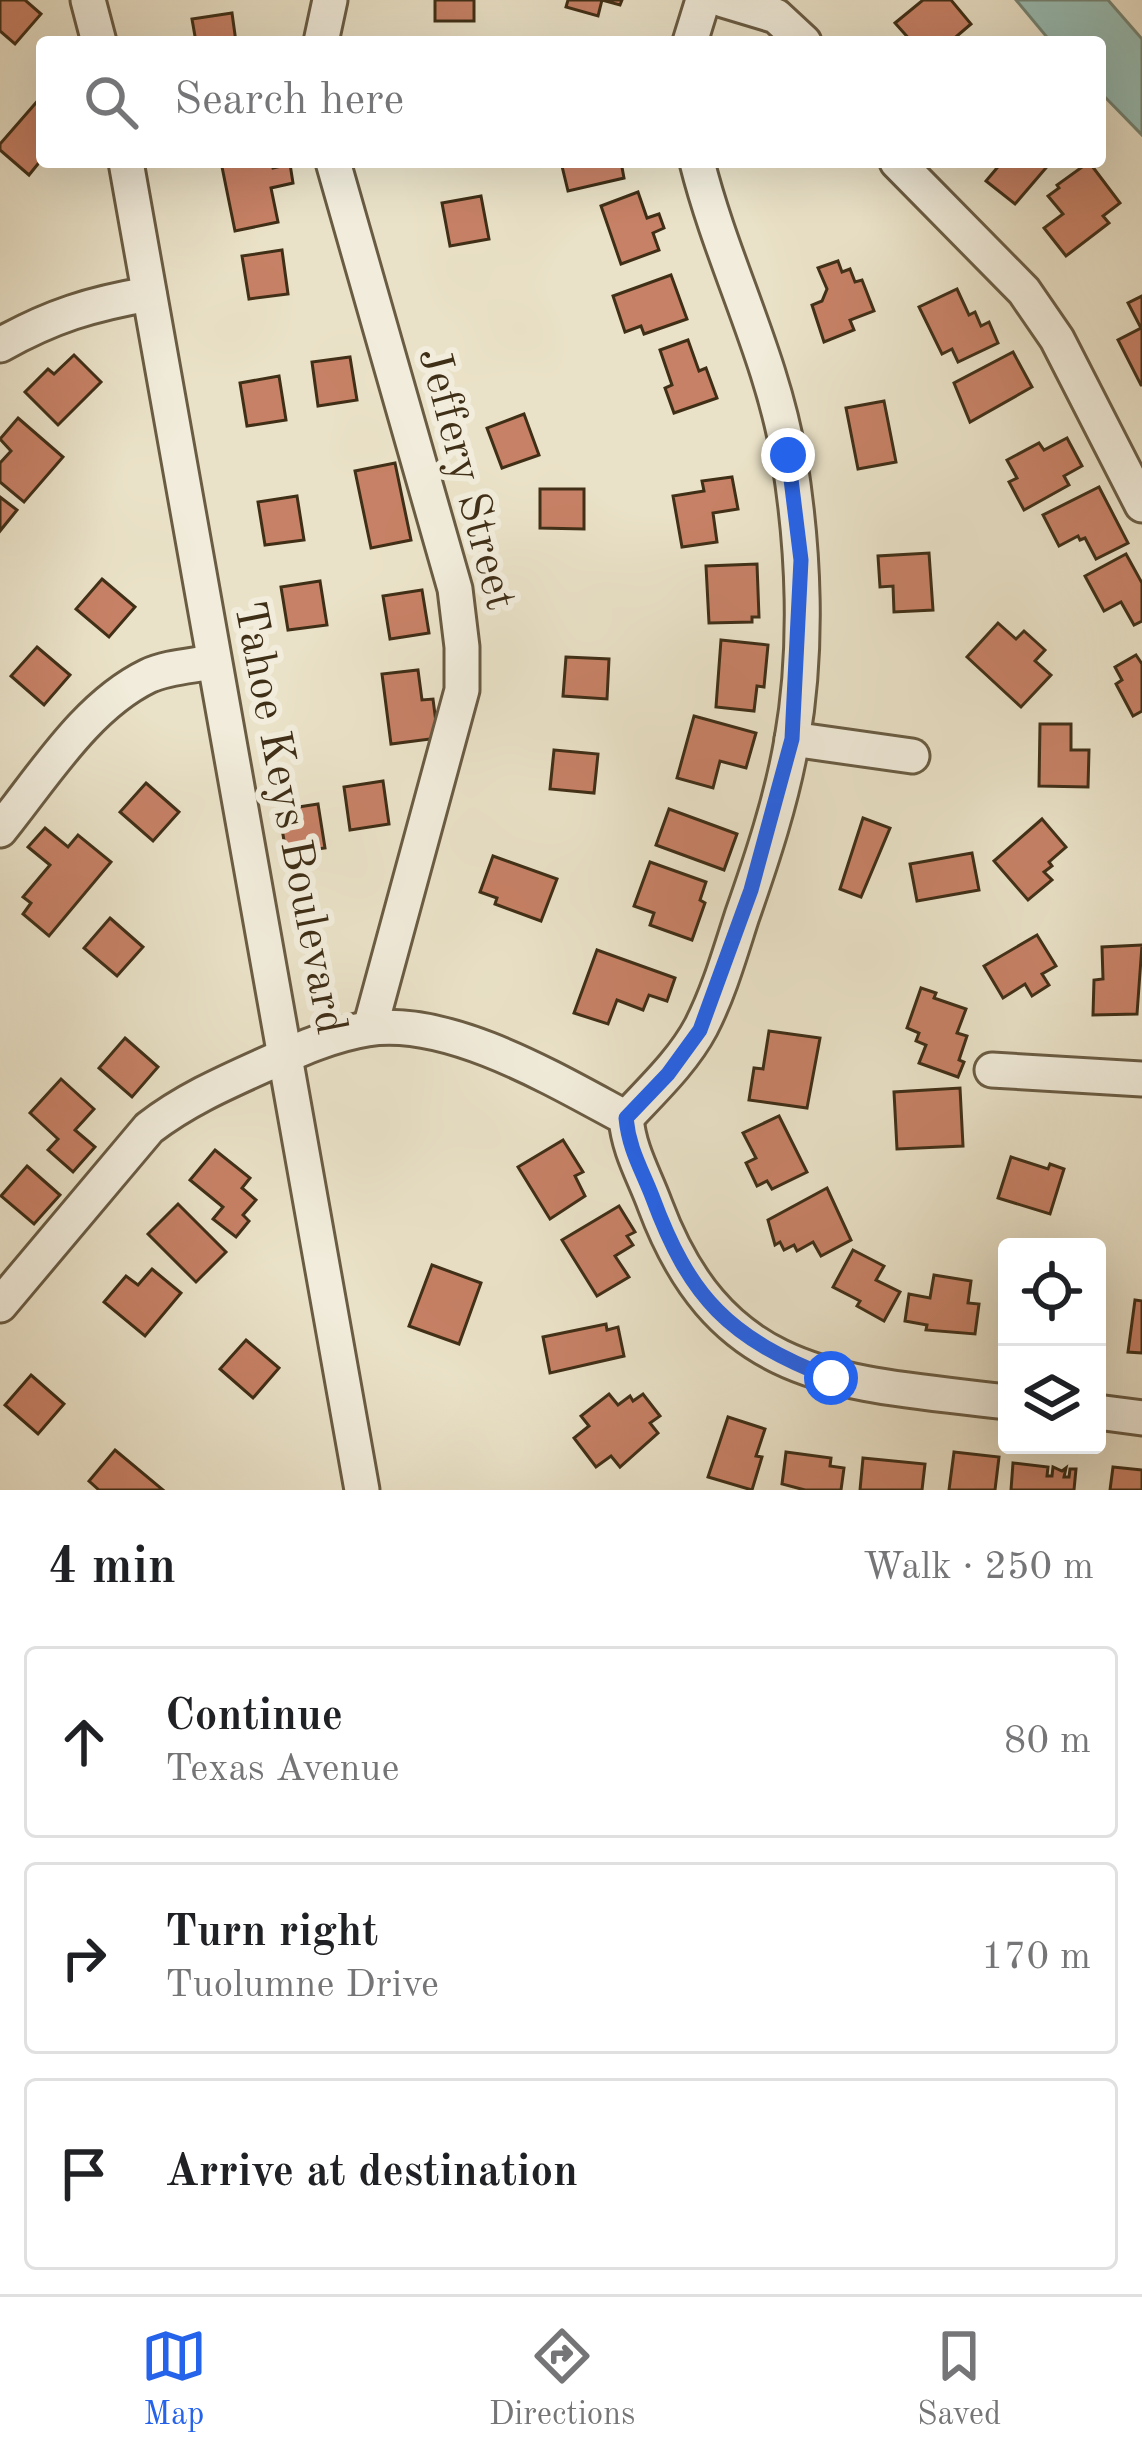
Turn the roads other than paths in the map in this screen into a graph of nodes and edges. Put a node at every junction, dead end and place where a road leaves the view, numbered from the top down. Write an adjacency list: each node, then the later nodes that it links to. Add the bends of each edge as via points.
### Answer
1 (88, 0): 5 (street)
2 (330, 0): 6 (street)
3 (703, 0): 7 (street)
4 (723, 0): 8 (street, via 776,16)
5 (97, 36)
6 (323, 36)
7 (692, 36)
8 (798, 36)
9 (127, 168): 13 (street, Tahoe Keys Boulevard)
10 (335, 168): 20 (street, Jeffery Street, via 455,589 462,647 462,690)
11 (699, 168): 17 (street, via 788,455 801,560)
12 (903, 168): 15 (street, via 1024,291)
13 (149, 294): 14 (street, via 85,305); 16 (street, Tahoe Keys Boulevard)
14 (0, 345)
15 (1142, 505)
16 (212, 662): 19 (street, via 153,674 122,692); 21 (street, Tahoe Keys Boulevard)
17 (792, 739): 18 (street); 24 (street, via 751,890 700,1030)
18 (912, 756)
19 (0, 830)
20 (370, 1028): 21 (street); 24 (street, via 414,1029 515,1059)
21 (287, 1055): 25 (street, via 149,1128); 29 (street, Tahoe Keys Boulevard)
22 (992, 1070): 23 (street)
23 (1142, 1079)
24 (626, 1118): 26 (street, via 629,1149 686,1275 736,1330 831,1378)
25 (0, 1305)
26 (998, 1401)
27 (1106, 1413): 28 (street)
28 (1142, 1418)
29 (362, 1490)

